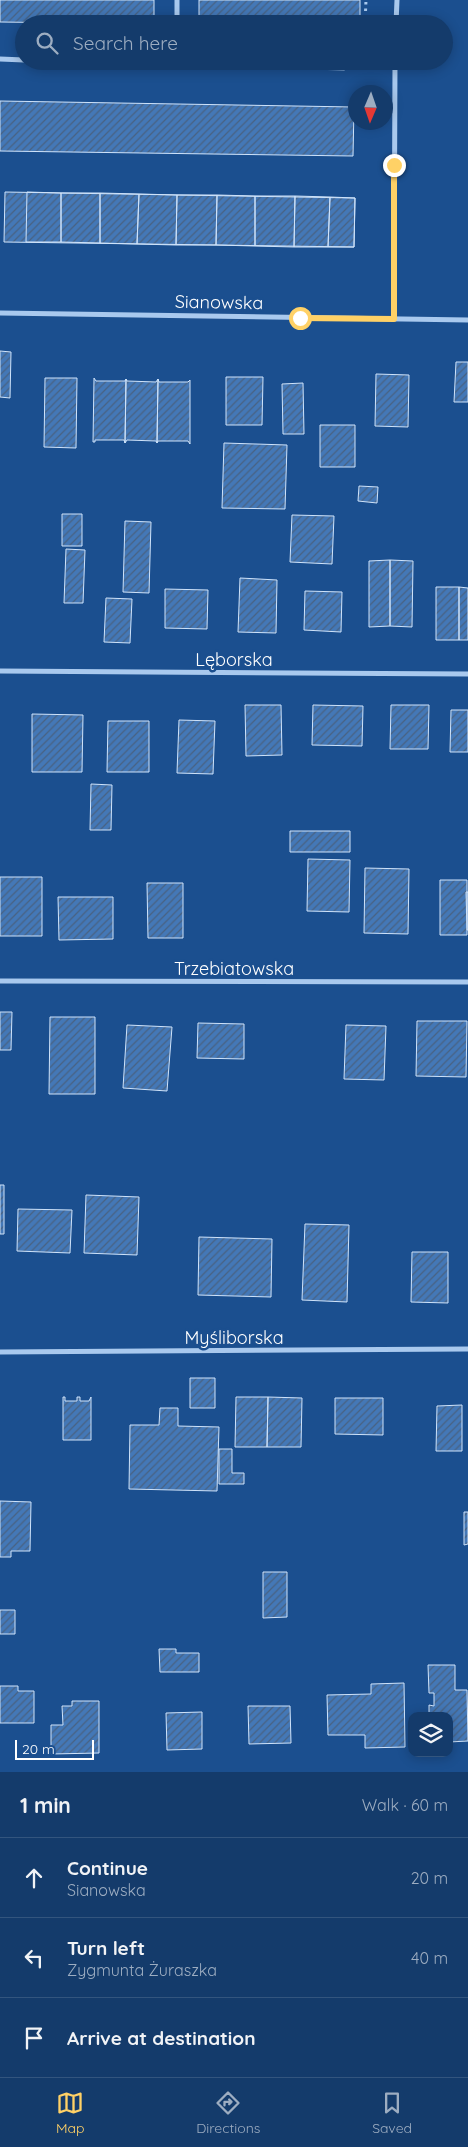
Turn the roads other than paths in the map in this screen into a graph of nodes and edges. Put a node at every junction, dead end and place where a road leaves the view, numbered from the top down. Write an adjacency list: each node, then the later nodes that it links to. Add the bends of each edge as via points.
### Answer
1 (177, 0): 3 (street)
2 (397, 0): 4 (street)
3 (177, 15)
4 (396, 15)
5 (0, 59): 6 (street)
6 (15, 60)
7 (394, 70): 9 (street)
8 (0, 313): 9 (street, Sianowska)
9 (394, 319): 10 (street, Sianowska)
10 (468, 320)
11 (0, 671): 12 (street, Lęborska)
12 (468, 674)
13 (0, 981): 14 (street, Trzebiatowska)
14 (468, 982)
15 (468, 1349): 16 (street, Myśliborska)
16 (0, 1352)

